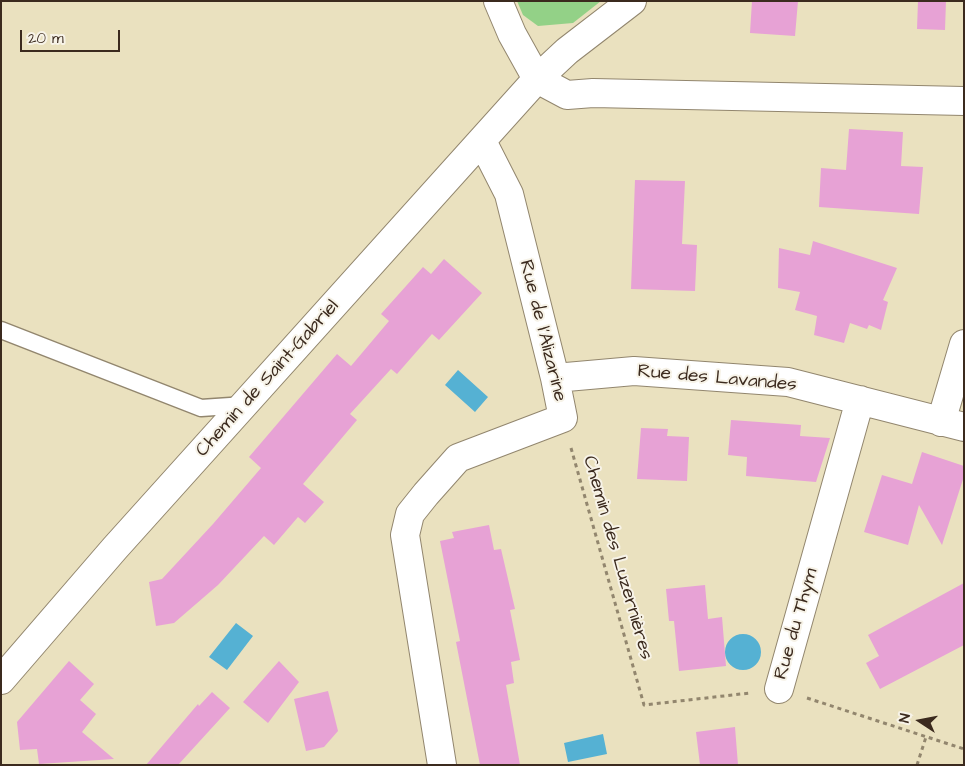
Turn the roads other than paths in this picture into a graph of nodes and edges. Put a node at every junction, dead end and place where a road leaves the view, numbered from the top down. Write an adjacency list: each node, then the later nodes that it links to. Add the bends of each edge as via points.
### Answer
1 (498, 1): 3 (street)
2 (632, 1): 3 (street, Chemin de Saint-Gabriel)
3 (537, 79): 4 (street, via 567,95); 5 (street, Chemin de Saint-Gabriel)
4 (964, 100)
5 (482, 141): 8 (street, Rue de l'Alizarine, via 508,194); 10 (street, Chemin de Saint-Gabriel)
6 (1, 330): 10 (lane, via 201,408)
7 (964, 344): 11 (street)
8 (555, 378): 9 (street, Rue des Lavandes, via 634,371 788,382); 14 (street, Rue de l'Alizarine, via 563,418 458,458 410,514 405,535)
9 (860, 400): 11 (street, Rue des Lavandes); 13 (street, Rue du Thym)
10 (245, 404): 12 (street, Chemin de Saint-Gabriel)
11 (952, 424)
12 (1, 680)
13 (779, 689)
14 (442, 765)

